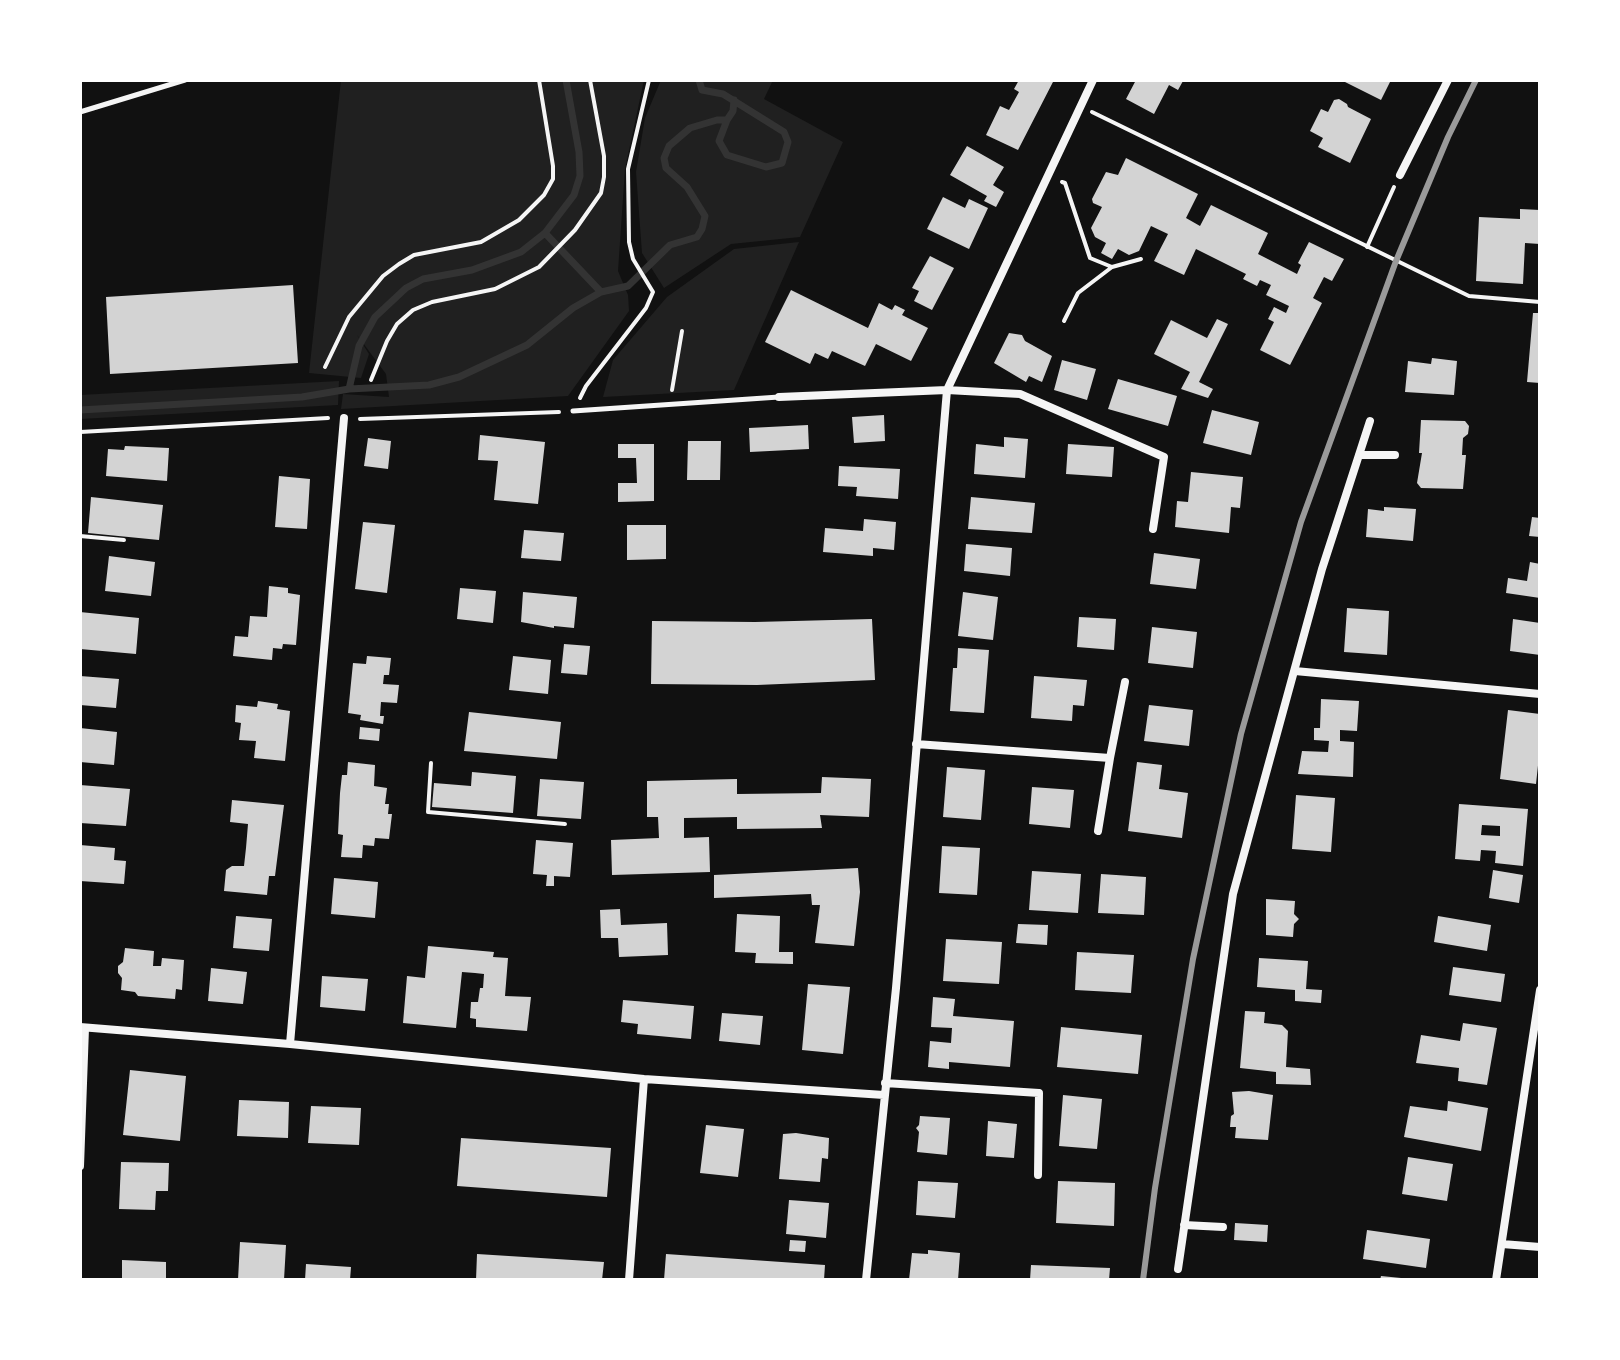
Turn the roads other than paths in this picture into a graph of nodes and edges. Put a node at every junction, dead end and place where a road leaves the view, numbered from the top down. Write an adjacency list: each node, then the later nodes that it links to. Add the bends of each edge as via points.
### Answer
1 (185, 80): 4 (lane)
2 (1093, 80): 6 (street)
3 (1448, 80): 5 (street)
4 (80, 112)
5 (1400, 175)
6 (947, 390): 7 (street); 13 (street, via 1020,394 1164,457); 17 (street)
7 (779, 397): 8 (lane)
8 (573, 411)
9 (344, 418): 22 (street)
10 (1370, 421): 11 (street)
11 (1359, 455): 12 (street); 14 (street)
12 (1395, 455)
13 (1153, 529)
14 (1295, 671): 16 (street); 28 (street, via 1233,894)
15 (1125, 682): 18 (street)
16 (1540, 694)
17 (916, 744): 18 (street); 24 (street)
18 (1110, 758): 19 (street)
19 (1098, 831)
20 (1540, 990): 30 (street)
21 (82, 1027): 22 (street); 26 (street)
22 (290, 1044): 23 (street)
23 (644, 1079): 25 (street); 33 (street)
24 (885, 1083): 25 (street); 27 (street, via 1039,1093)
25 (884, 1095): 34 (street)
26 (80, 1166)
27 (1038, 1175)
28 (1184, 1225): 29 (street); 32 (street)
29 (1223, 1227)
30 (1502, 1244): 31 (street); 35 (street)
31 (1540, 1247)
32 (1178, 1269)
33 (629, 1280)
34 (866, 1280)
35 (1496, 1280)

